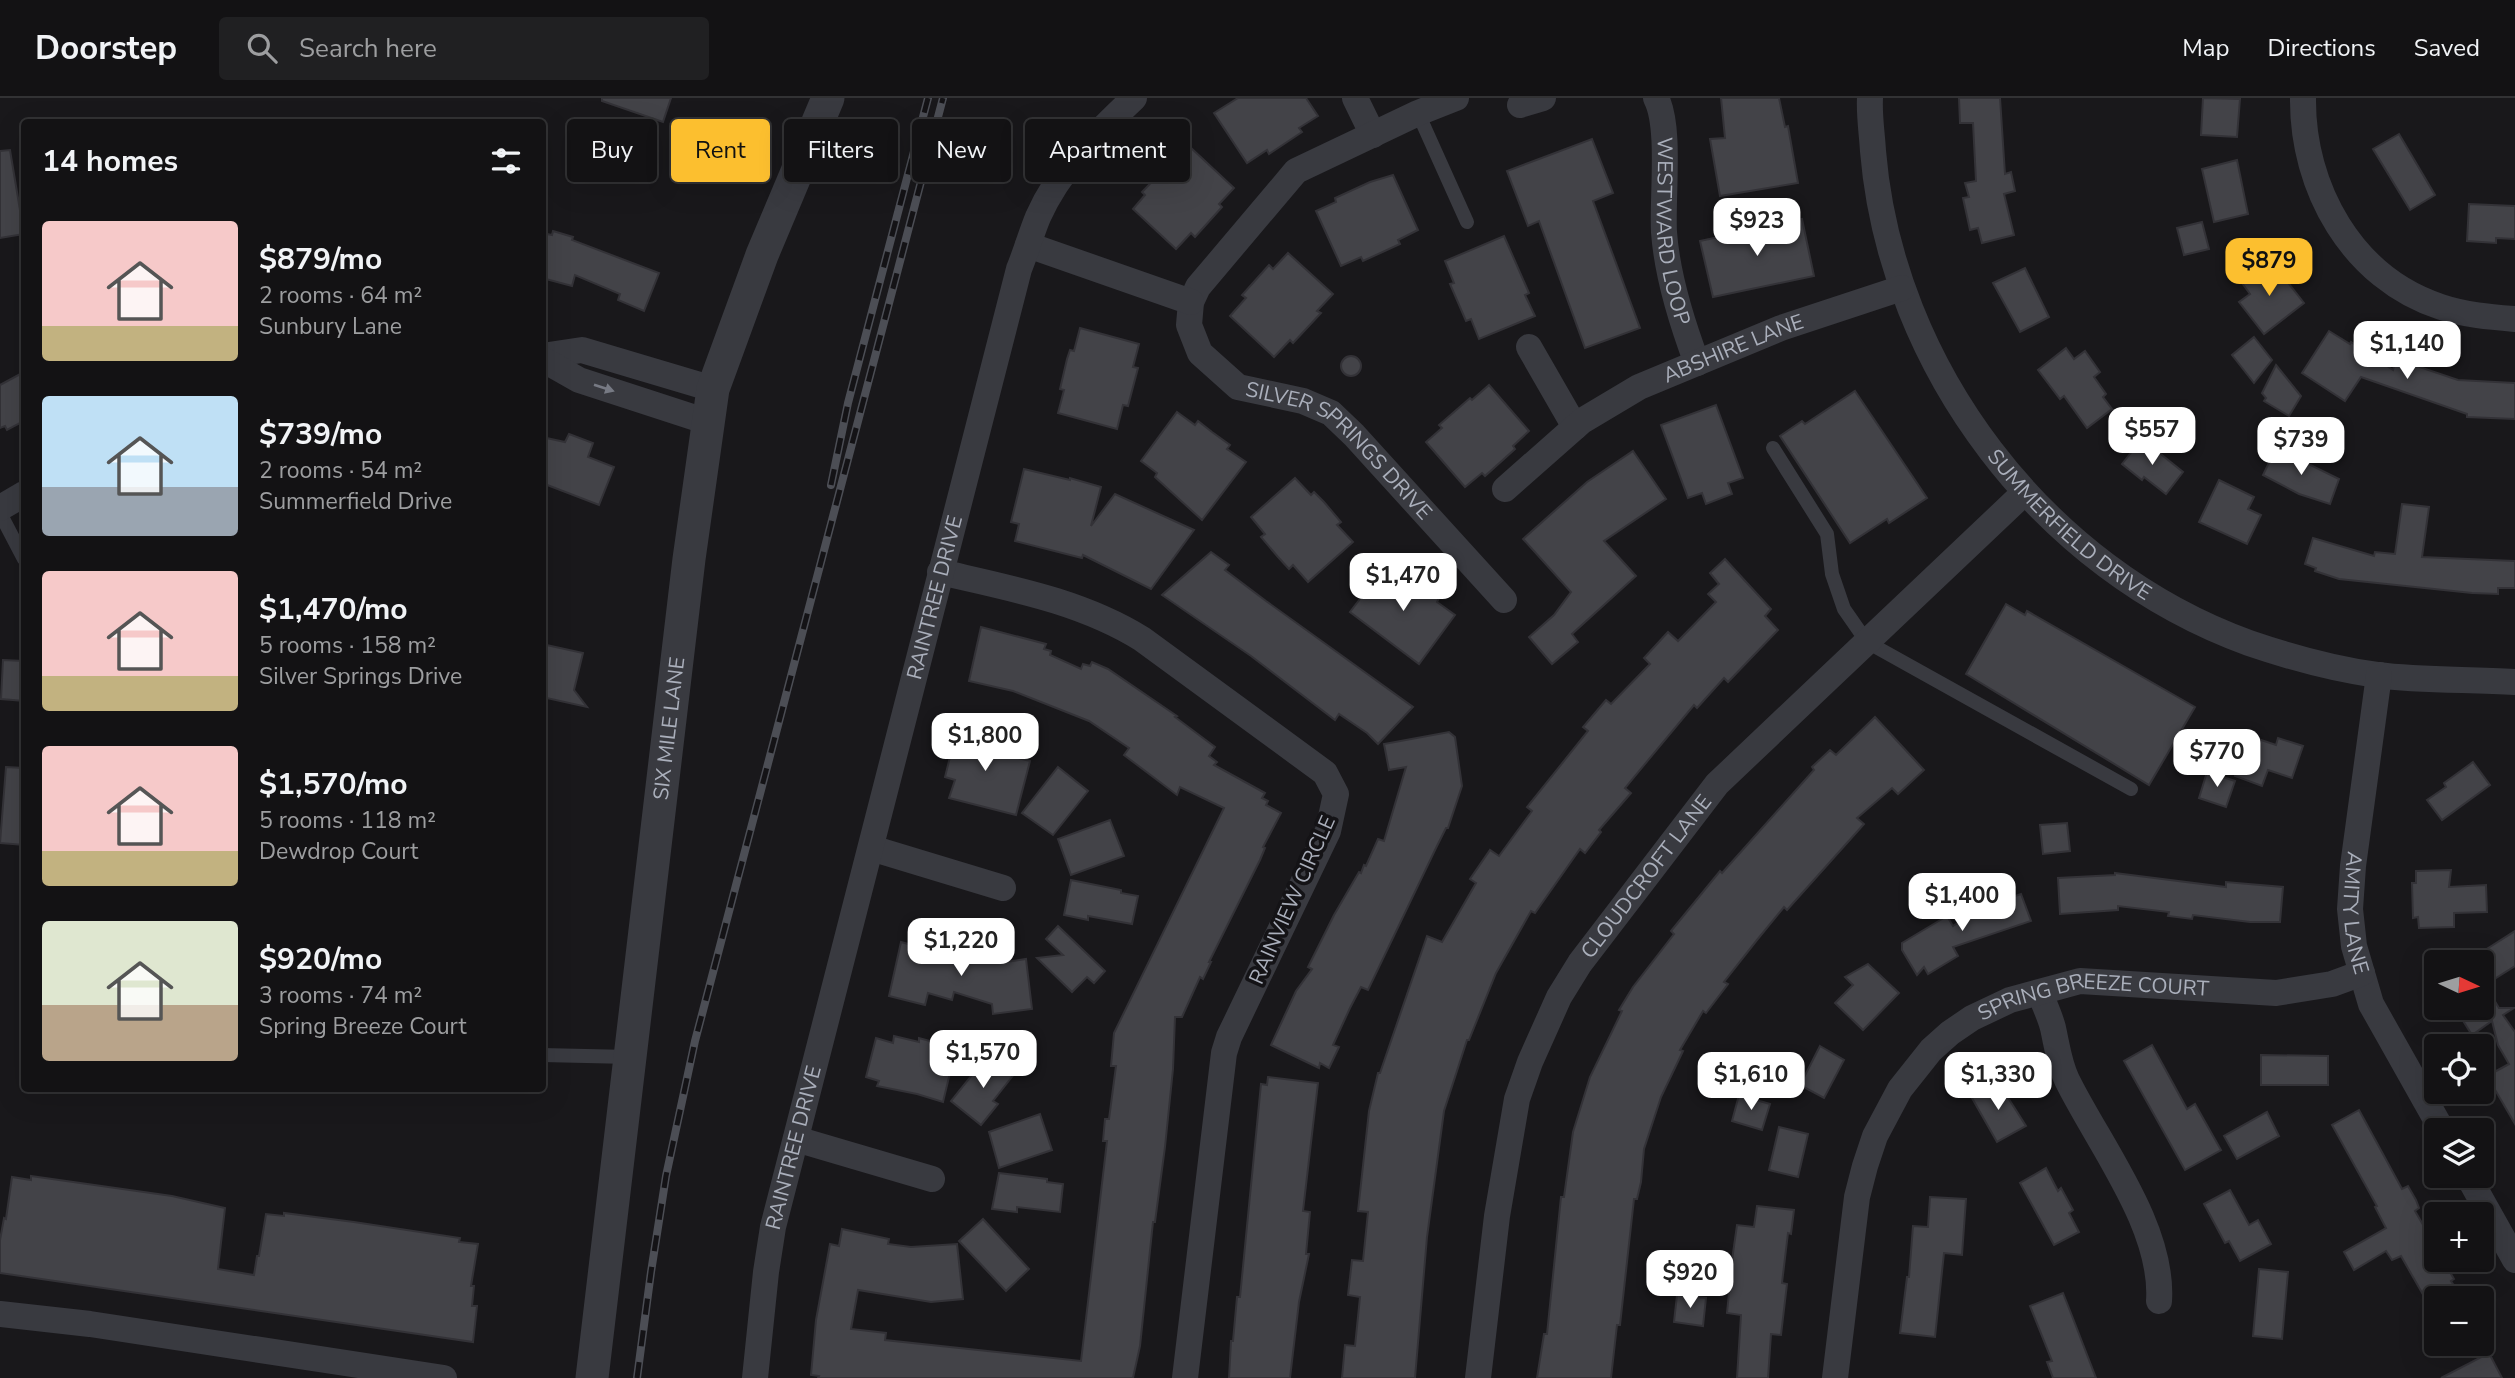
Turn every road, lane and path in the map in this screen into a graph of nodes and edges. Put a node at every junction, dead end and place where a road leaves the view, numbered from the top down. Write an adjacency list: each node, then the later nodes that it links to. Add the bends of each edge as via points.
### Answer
1 (828, 98): 19 (street, SIX MILE LANE, via 762,255)
2 (1134, 98): 11 (street, RAINTREE DRIVE, via 1071,162)
3 (1355, 98): 9 (street)
4 (1456, 98): 8 (street)
5 (1656, 98): 18 (street, WESTWARD LOOP, via 1663,128 1667,255)
6 (1870, 98): 12 (street, SUMMERFIELD DRIVE, via 1876,189)
7 (2303, 98): 14 (street, via 2306,147 2321,195 2344,234 2368,262 2390,280 2439,306)
8 (1418, 113): 9 (street); 10 (lane)
9 (1373, 135): 13 (street, via 1296,172 1198,287)
10 (1467, 222)
11 (1028, 244): 13 (street); 29 (street, RAINTREE DRIVE)
12 (1902, 288): 18 (street, ABSHIRE LANE, via 1781,328); 24 (street, SUMMERFIELD DRIVE, via 1959,404)
13 (1191, 302): 30 (street, SILVER SPRINGS DRIVE, via 1189,326 1200,353 1238,387 1303,401 1331,413)
14 (2515, 319)
15 (1529, 347): 21 (street)
16 (546, 357): 19 (street, via 582,350)
17 (546, 360): 20 (street, one-way to 20, via 579,380)
18 (1697, 363): 21 (street, ABSHIRE LANE, via 1639,387)
19 (713, 389): 20 (street, SIX MILE LANE)
20 (708, 422): 40 (street, SIX MILE LANE)
21 (1575, 427): 23 (street, ABSHIRE LANE)
22 (1773, 448): 31 (lane, via 1827,534 1832,574 1844,609)
23 (1505, 489)
24 (2025, 492): 31 (street, CLOUDCROFT LANE); 32 (street, SUMMERFIELD DRIVE, via 2088,551 2194,619 2288,655)
25 (21, 496): 26 (street)
26 (0, 508)
27 (0, 513): 28 (lane)
28 (21, 553)
29 (940, 572): 35 (street, RAINTREE DRIVE); 51 (street, RAINVIEW CIRCLE, via 1070,604 1118,624 1318,767 1336,794 1328,831 1224,1053)
30 (1504, 600)
31 (1867, 642): 34 (lane); 52 (street, CLOUDCROFT LANE, via 1717,784 1559,997 1517,1099 1497,1216)
32 (2379, 675): 33 (street, SUMMERFIELD DRIVE); 37 (street, AMITY LANE, via 2350,909)
33 (2515, 682)
34 (2131, 789)
35 (871, 848): 36 (street); 42 (street, RAINTREE DRIVE)
36 (1003, 888)
37 (2362, 974): 38 (street, SPRING BREEZE COURT, via 2276,993 2080,981); 41 (street, AMITY LANE, via 2371,1003)
38 (2040, 993): 46 (street, via 2066,1077 2145,1223); 53 (street, SPRING BREEZE COURT, via 2010,1000 1950,1033 1917,1066 1884,1117 1857,1197)
39 (546, 1055): 40 (lane)
40 (630, 1057): 49 (street, SIX MILE LANE)
41 (2435, 1118)
42 (796, 1139): 43 (street); 50 (street, RAINTREE DRIVE, via 771,1239)
43 (932, 1178)
44 (2475, 1188): 45 (street)
45 (2515, 1260)
46 (2159, 1301)
47 (0, 1314): 48 (street)
48 (444, 1378)
49 (592, 1378)
50 (755, 1378)
51 (1185, 1378)
52 (1478, 1378)
53 (1835, 1378)

